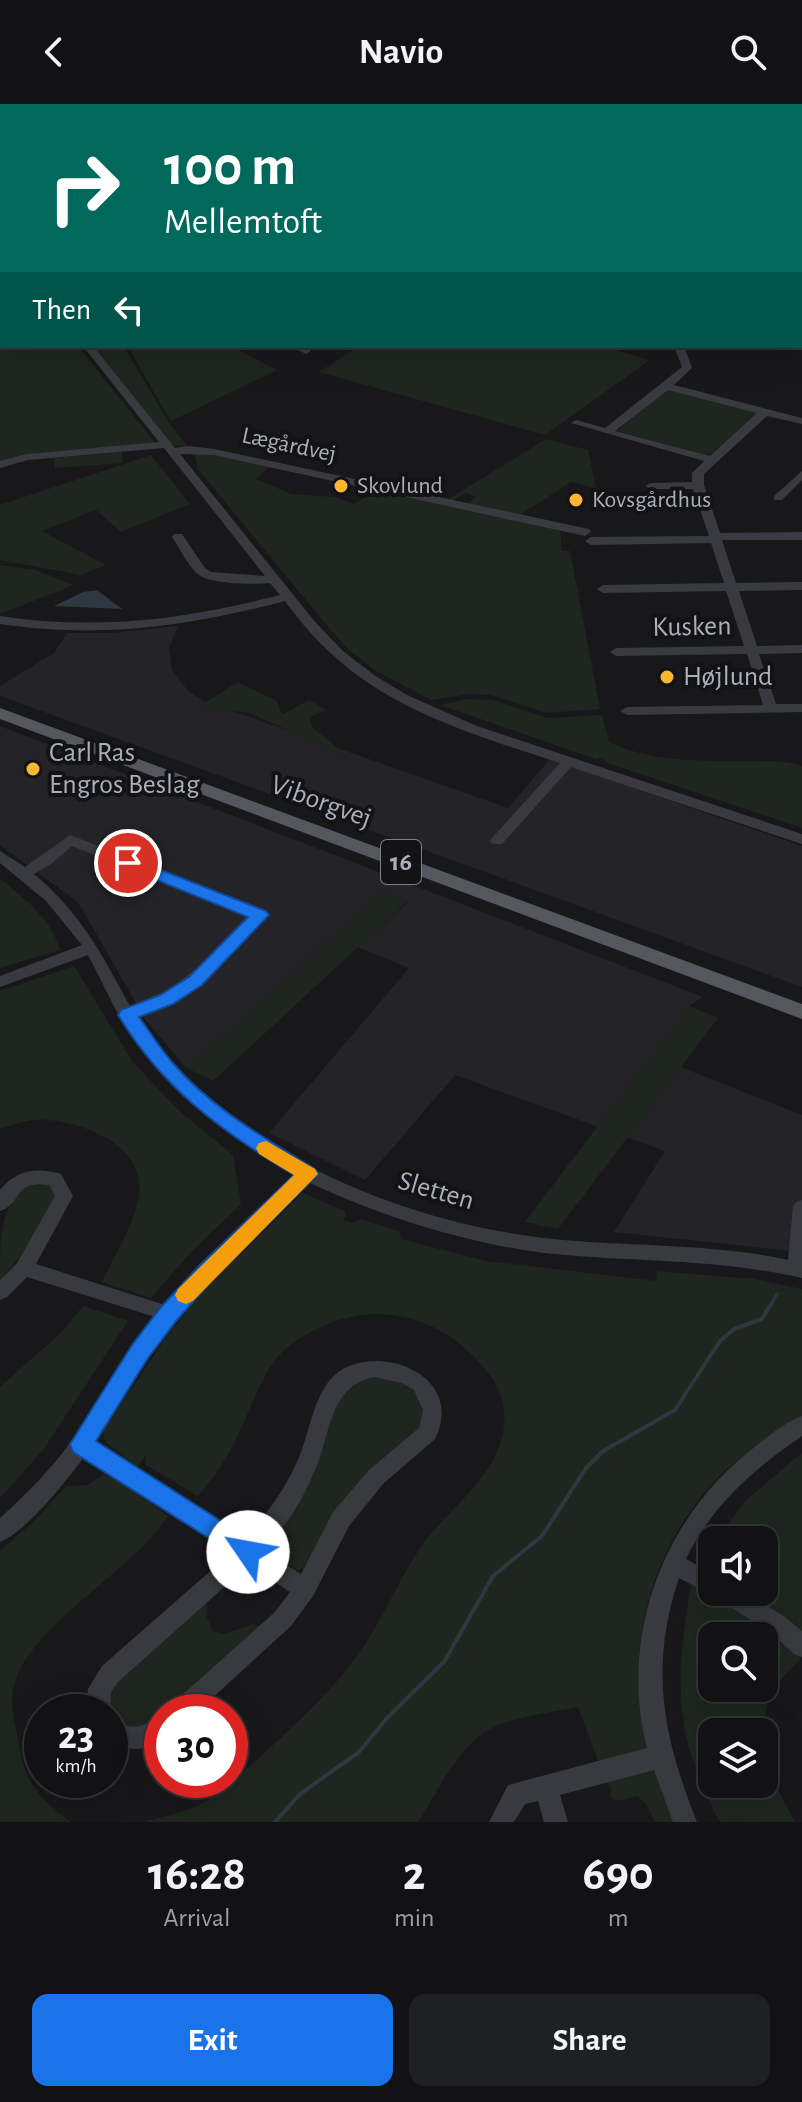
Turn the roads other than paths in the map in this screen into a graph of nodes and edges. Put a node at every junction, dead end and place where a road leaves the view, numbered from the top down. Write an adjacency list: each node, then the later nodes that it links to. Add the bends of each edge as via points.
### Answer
1 (90, 348): 8 (street)
2 (680, 348): 3 (street, via 687,368)
3 (666, 386): 4 (street); 7 (street)
4 (765, 412): 5 (street); 9 (street)
5 (802, 421)
6 (576, 423): 7 (street)
7 (607, 432): 9 (street)
8 (168, 448): 10 (street, Lægårdvej, via 27,457); 18 (street, Lægårdvej, via 214,452 588,537); 19 (street)
9 (712, 460): 13 (street, via 698,473)
10 (0, 465)
11 (802, 474): 14 (street)
12 (650, 485): 13 (street)
13 (698, 485): 18 (street, Kusken)
14 (797, 486): 15 (street)
15 (778, 498)
16 (802, 536): 18 (street)
17 (178, 537): 19 (street, via 208,575)
18 (716, 538): 21 (street, Kusken)
19 (273, 579): 23 (street)
20 (802, 586): 21 (street, Kusken)
21 (731, 587): 22 (street, Kusken); 26 (street, Kusken)
22 (603, 589)
23 (287, 597): 24 (street, via 185,621 123,629); 32 (street, via 338,656 395,695 456,723)
24 (0, 620)
25 (802, 649): 26 (street, Kusken)
26 (751, 650): 27 (street, Kusken, via 633,647); 29 (street, Kusken)
27 (616, 652)
28 (802, 708): 29 (street)
29 (771, 709): 30 (street)
30 (627, 711)
31 (0, 713): 39 (main road, Viborgvej / 16)
32 (569, 761): 33 (street); 34 (street)
33 (802, 839)
34 (497, 841)
35 (0, 856): 36 (street, Sletten)
36 (25, 873): 37 (street, Sletten, via 64,909); 40 (street, via 70,840 260,915 195,981)
37 (91, 948): 38 (street); 40 (street, Sletten)
38 (0, 982)
39 (802, 1012)
40 (127, 1015): 41 (street, Sletten, via 166,1068 202,1104)
41 (308, 1174): 45 (street, Sletten, via 402,1213 474,1231 558,1247 716,1255); 47 (street)
42 (0, 1204): 44 (street, via 15,1183 34,1175 55,1179 64,1196)
43 (802, 1207): 45 (street, Sletten)
44 (24, 1268): 46 (street); 47 (street)
45 (800, 1269)
46 (0, 1292)
47 (169, 1314): 49 (street)
48 (802, 1425): 52 (street, via 718,1491 696,1517)
49 (81, 1444): 50 (street, via 37,1498); 51 (street)
50 (0, 1532)
51 (248, 1552): 54 (street); 54 (street, via 287,1504 337,1386 374,1369 407,1375 421,1384 433,1410 428,1433 376,1477 341,1519); 57 (street, via 110,1674)
52 (672, 1563): 53 (street); 59 (street, via 649,1646 650,1701)
53 (698, 1577)
54 (305, 1589): 58 (street, via 283,1619)
55 (748, 1606): 56 (street)
56 (802, 1646)
57 (98, 1694)
58 (200, 1694)
59 (661, 1756): 60 (street); 63 (street)
60 (546, 1788): 61 (street, via 517,1794); 62 (street)
61 (501, 1822)
62 (556, 1822)
63 (685, 1822)

